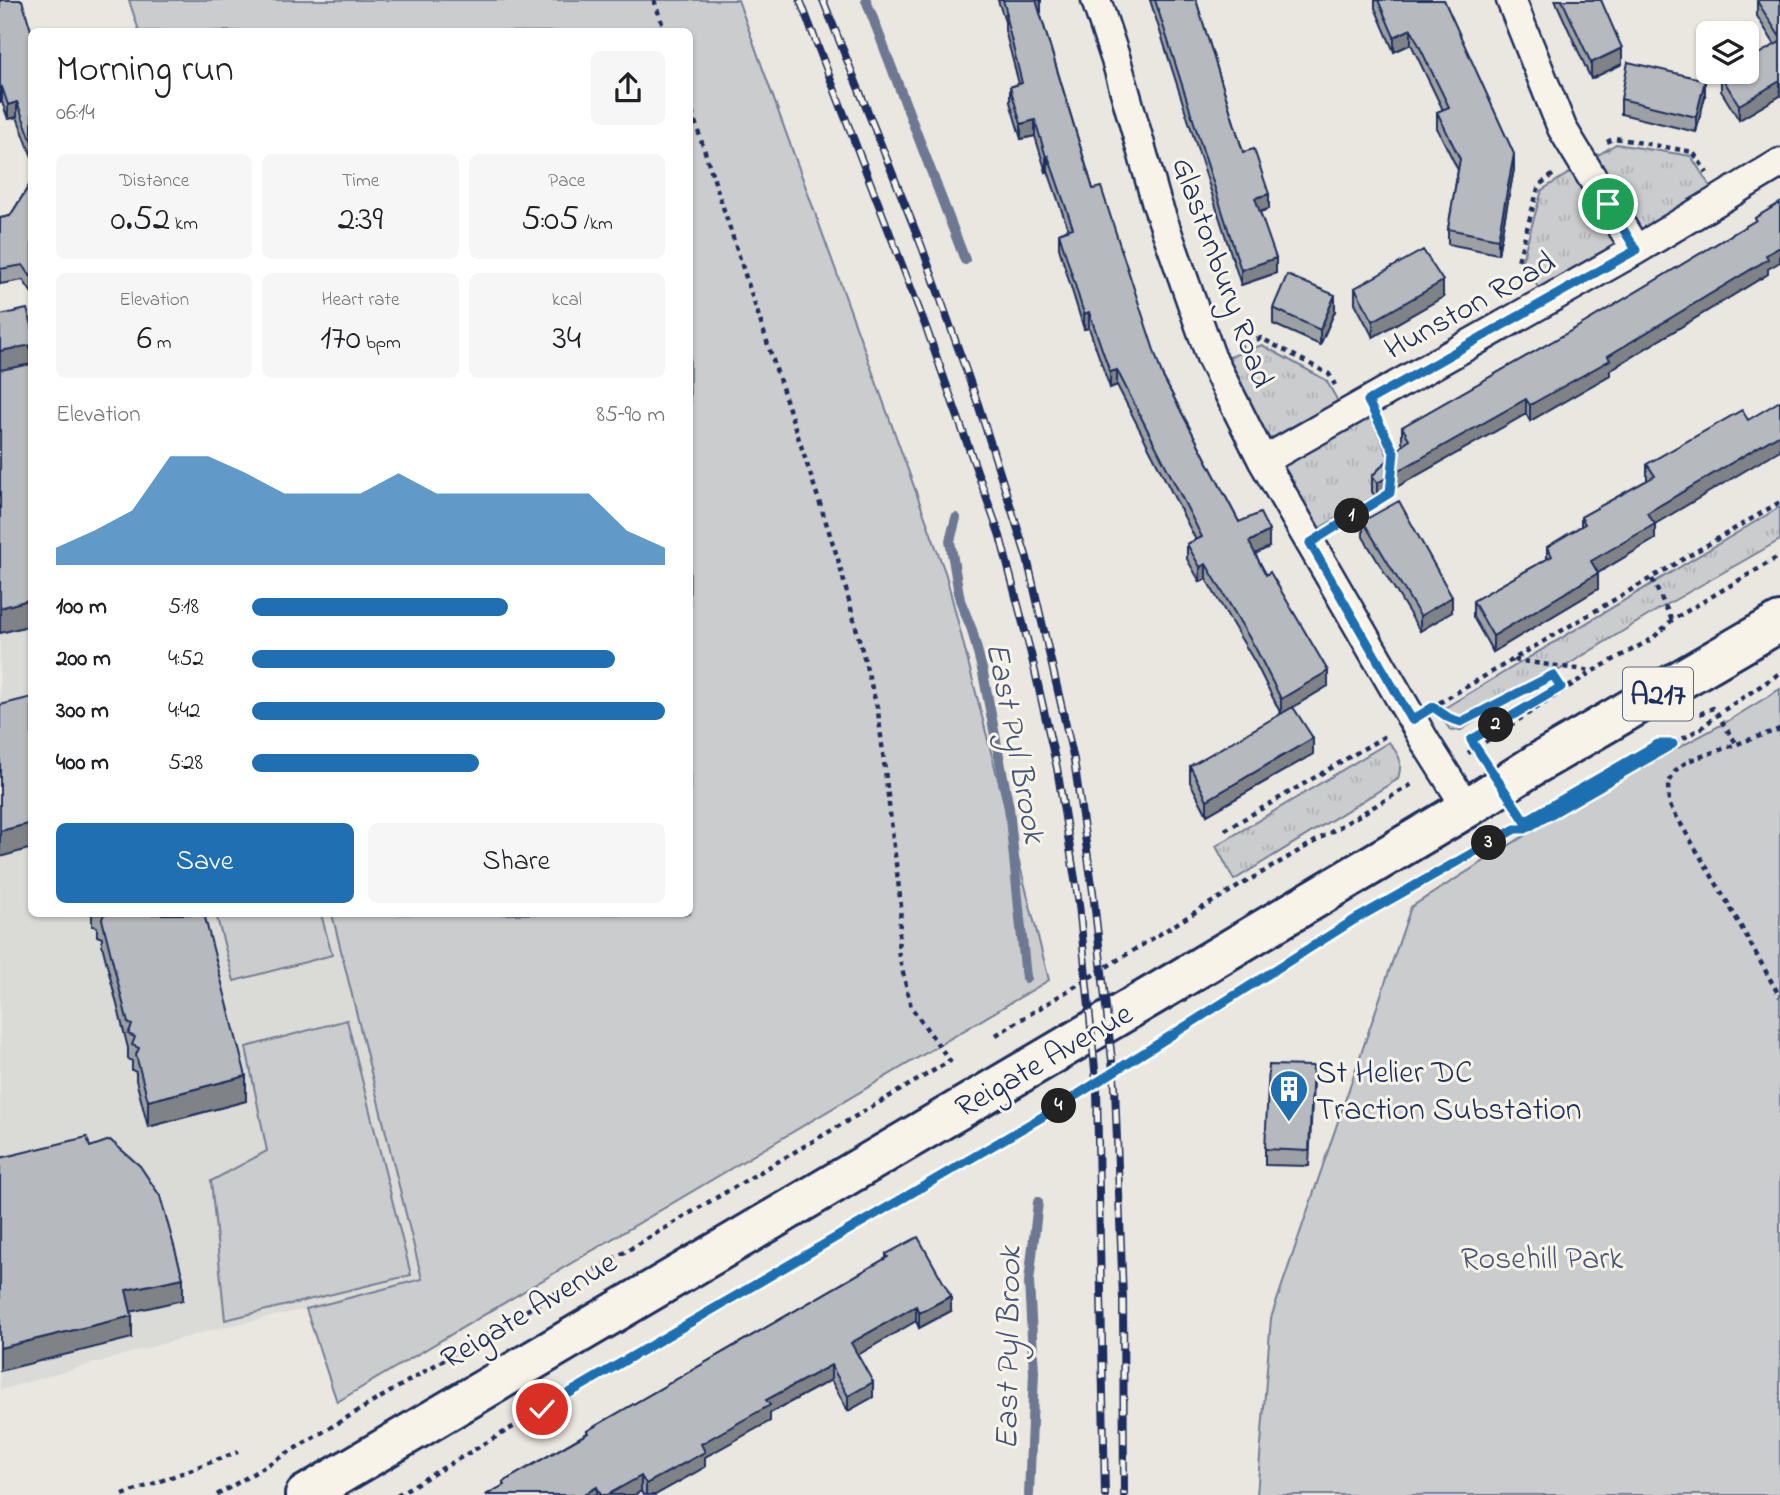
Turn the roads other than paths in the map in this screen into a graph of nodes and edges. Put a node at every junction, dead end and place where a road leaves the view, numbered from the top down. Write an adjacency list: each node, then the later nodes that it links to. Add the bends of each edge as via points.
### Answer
1 (1096, 0): 5 (street, Glastonbury Road, via 1156,201 1211,357)
2 (1511, 0): 4 (street, via 1562,128)
3 (1780, 163): 4 (street, Hunston Road)
4 (1636, 250): 5 (street, Hunston Road)
5 (1262, 461): 7 (street, Glastonbury Road)
6 (1780, 622): 7 (highway, Reigate Avenue / A217)
7 (1467, 808): 8 (highway, Reigate Avenue / A217)
8 (305, 1495)

